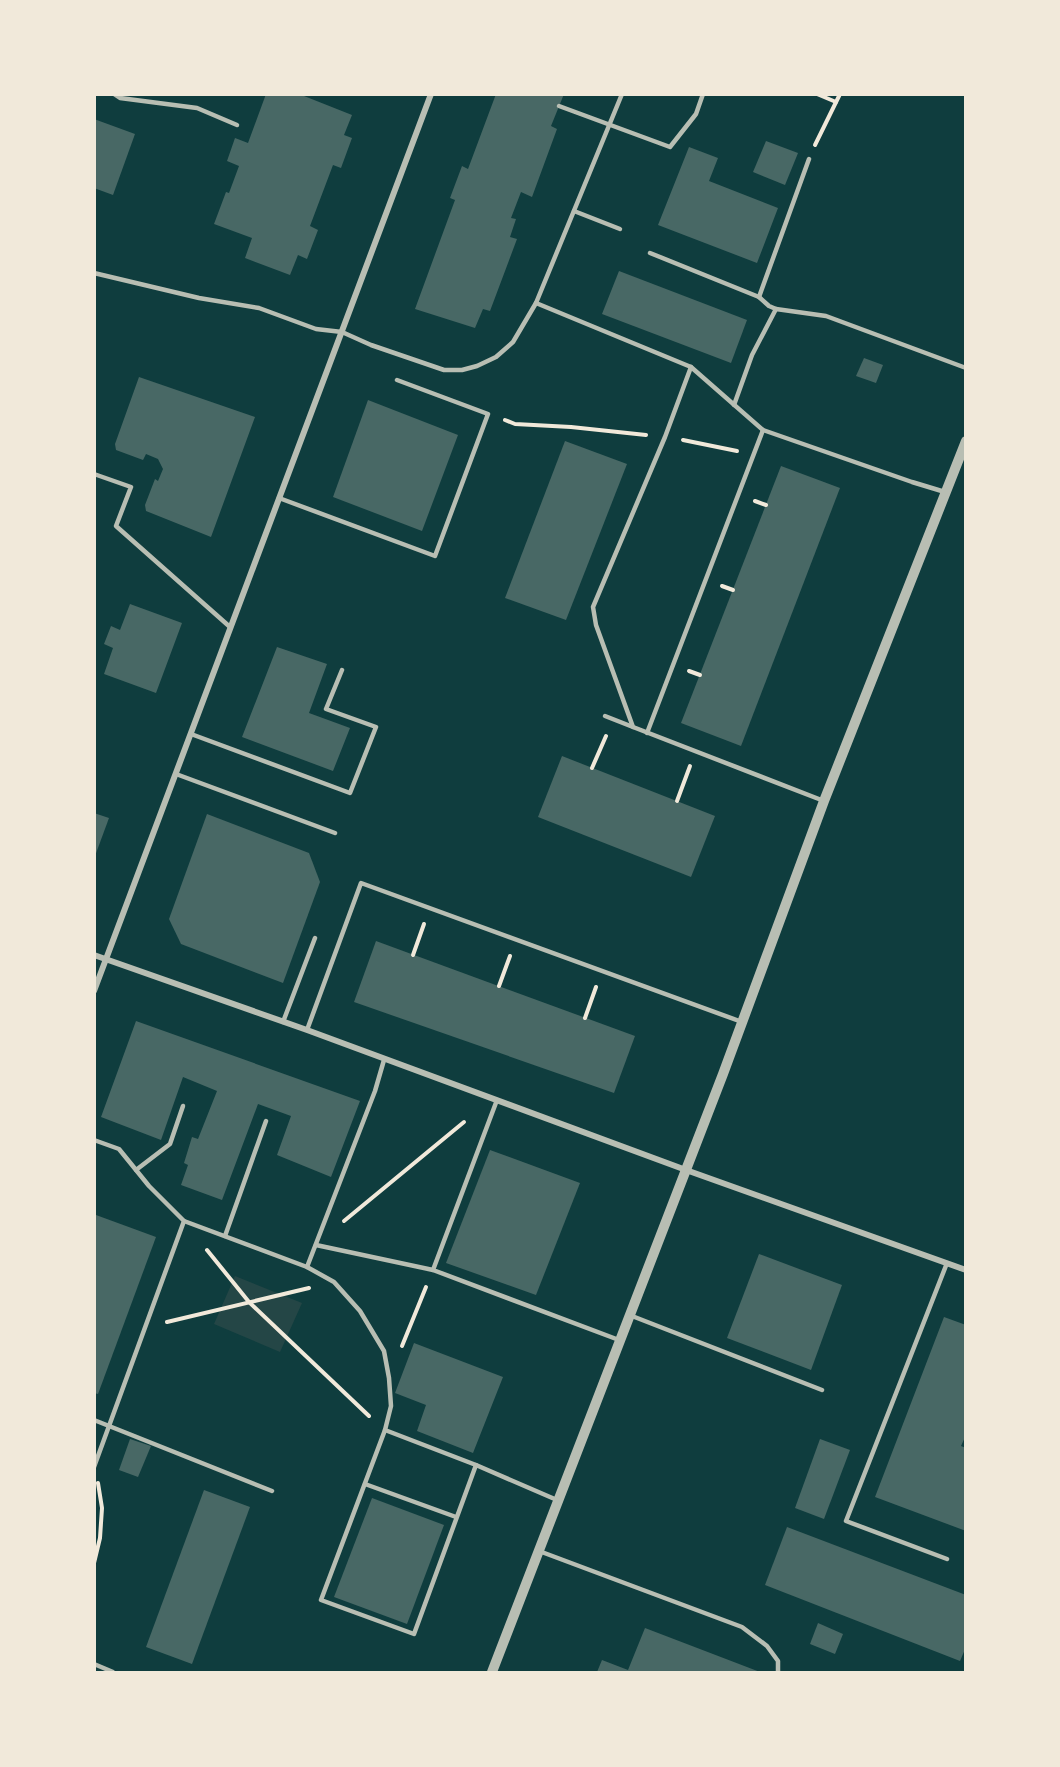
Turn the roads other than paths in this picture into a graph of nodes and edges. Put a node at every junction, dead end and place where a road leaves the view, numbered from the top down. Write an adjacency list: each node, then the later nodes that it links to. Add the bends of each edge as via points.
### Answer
1 (114, 94): 6 (lane, via 197,108)
2 (431, 94): 16 (street)
3 (622, 94): 7 (lane)
4 (704, 94): 7 (lane, via 696,114 670,147)
5 (559, 106): 7 (lane)
6 (237, 125)
7 (610, 125): 9 (lane)
8 (809, 159): 13 (lane)
9 (574, 211): 10 (lane); 14 (lane)
10 (620, 229)
11 (650, 253): 13 (lane)
12 (94, 273): 16 (lane, via 260,308 316,329)
13 (759, 297): 15 (lane)
14 (536, 303): 16 (lane, via 513,342 496,357 462,370 444,370); 17 (lane)
15 (776, 309): 18 (lane, via 826,316); 20 (lane, via 752,355)
16 (342, 332): 25 (street)
17 (691, 367): 20 (lane); 29 (lane, via 592,607)
18 (966, 368)
19 (397, 380): 25 (lane, via 488,414 435,556)
20 (734, 405): 21 (lane)
21 (762, 430): 24 (lane); 30 (lane)
22 (966, 441): 24 (street)
23 (94, 474): 26 (lane, via 131,487 116,526)
24 (946, 492): 33 (street)
25 (279, 498): 26 (street)
26 (231, 627): 31 (street)
27 (342, 670): 31 (lane, via 326,709 376,727 350,793)
28 (605, 716): 29 (lane)
29 (633, 727): 30 (lane)
30 (647, 733): 33 (lane)
31 (191, 734): 32 (street)
32 (176, 774): 34 (lane); 37 (street)
33 (825, 801): 40 (street)
34 (335, 833)
35 (315, 938): 39 (lane)
36 (94, 955): 37 (street)
37 (107, 960): 38 (street); 39 (street)
38 (94, 991)
39 (283, 1022): 41 (street)
40 (742, 1022): 41 (lane, via 361,883); 48 (street)
41 (307, 1030): 42 (street)
42 (384, 1060): 43 (street); 51 (lane)
43 (497, 1101): 48 (street); 54 (lane)
44 (183, 1106): 47 (lane, via 170,1144)
45 (266, 1121): 50 (lane)
46 (94, 1140): 47 (lane, via 119,1149)
47 (136, 1170): 49 (lane)
48 (686, 1170): 52 (street); 56 (street)
49 (184, 1221): 50 (lane); 60 (lane)
50 (225, 1236): 53 (lane)
51 (316, 1245): 53 (lane); 54 (lane)
52 (947, 1263): 55 (street); 69 (lane, via 846,1521)
53 (307, 1267): 61 (lane, via 334,1282 360,1311 384,1351 391,1406)
54 (433, 1270): 57 (lane)
55 (966, 1270)
56 (629, 1315): 57 (street); 58 (lane)
57 (620, 1340): 66 (street)
58 (822, 1390)
59 (94, 1420): 60 (lane)
60 (109, 1426): 63 (lane); 65 (lane)
61 (385, 1430): 62 (lane); 64 (lane)
62 (476, 1465): 66 (lane); 67 (lane)
63 (95, 1467)
64 (365, 1484): 67 (lane); 67 (lane, via 321,1600 414,1634)
65 (272, 1491)
66 (559, 1500): 68 (street)
67 (456, 1517)
68 (539, 1551): 72 (street); 73 (lane, via 742,1627 767,1646 778,1661)
69 (947, 1559)
70 (94, 1664): 71 (lane)
71 (113, 1672)
72 (492, 1672)
73 (778, 1672)

